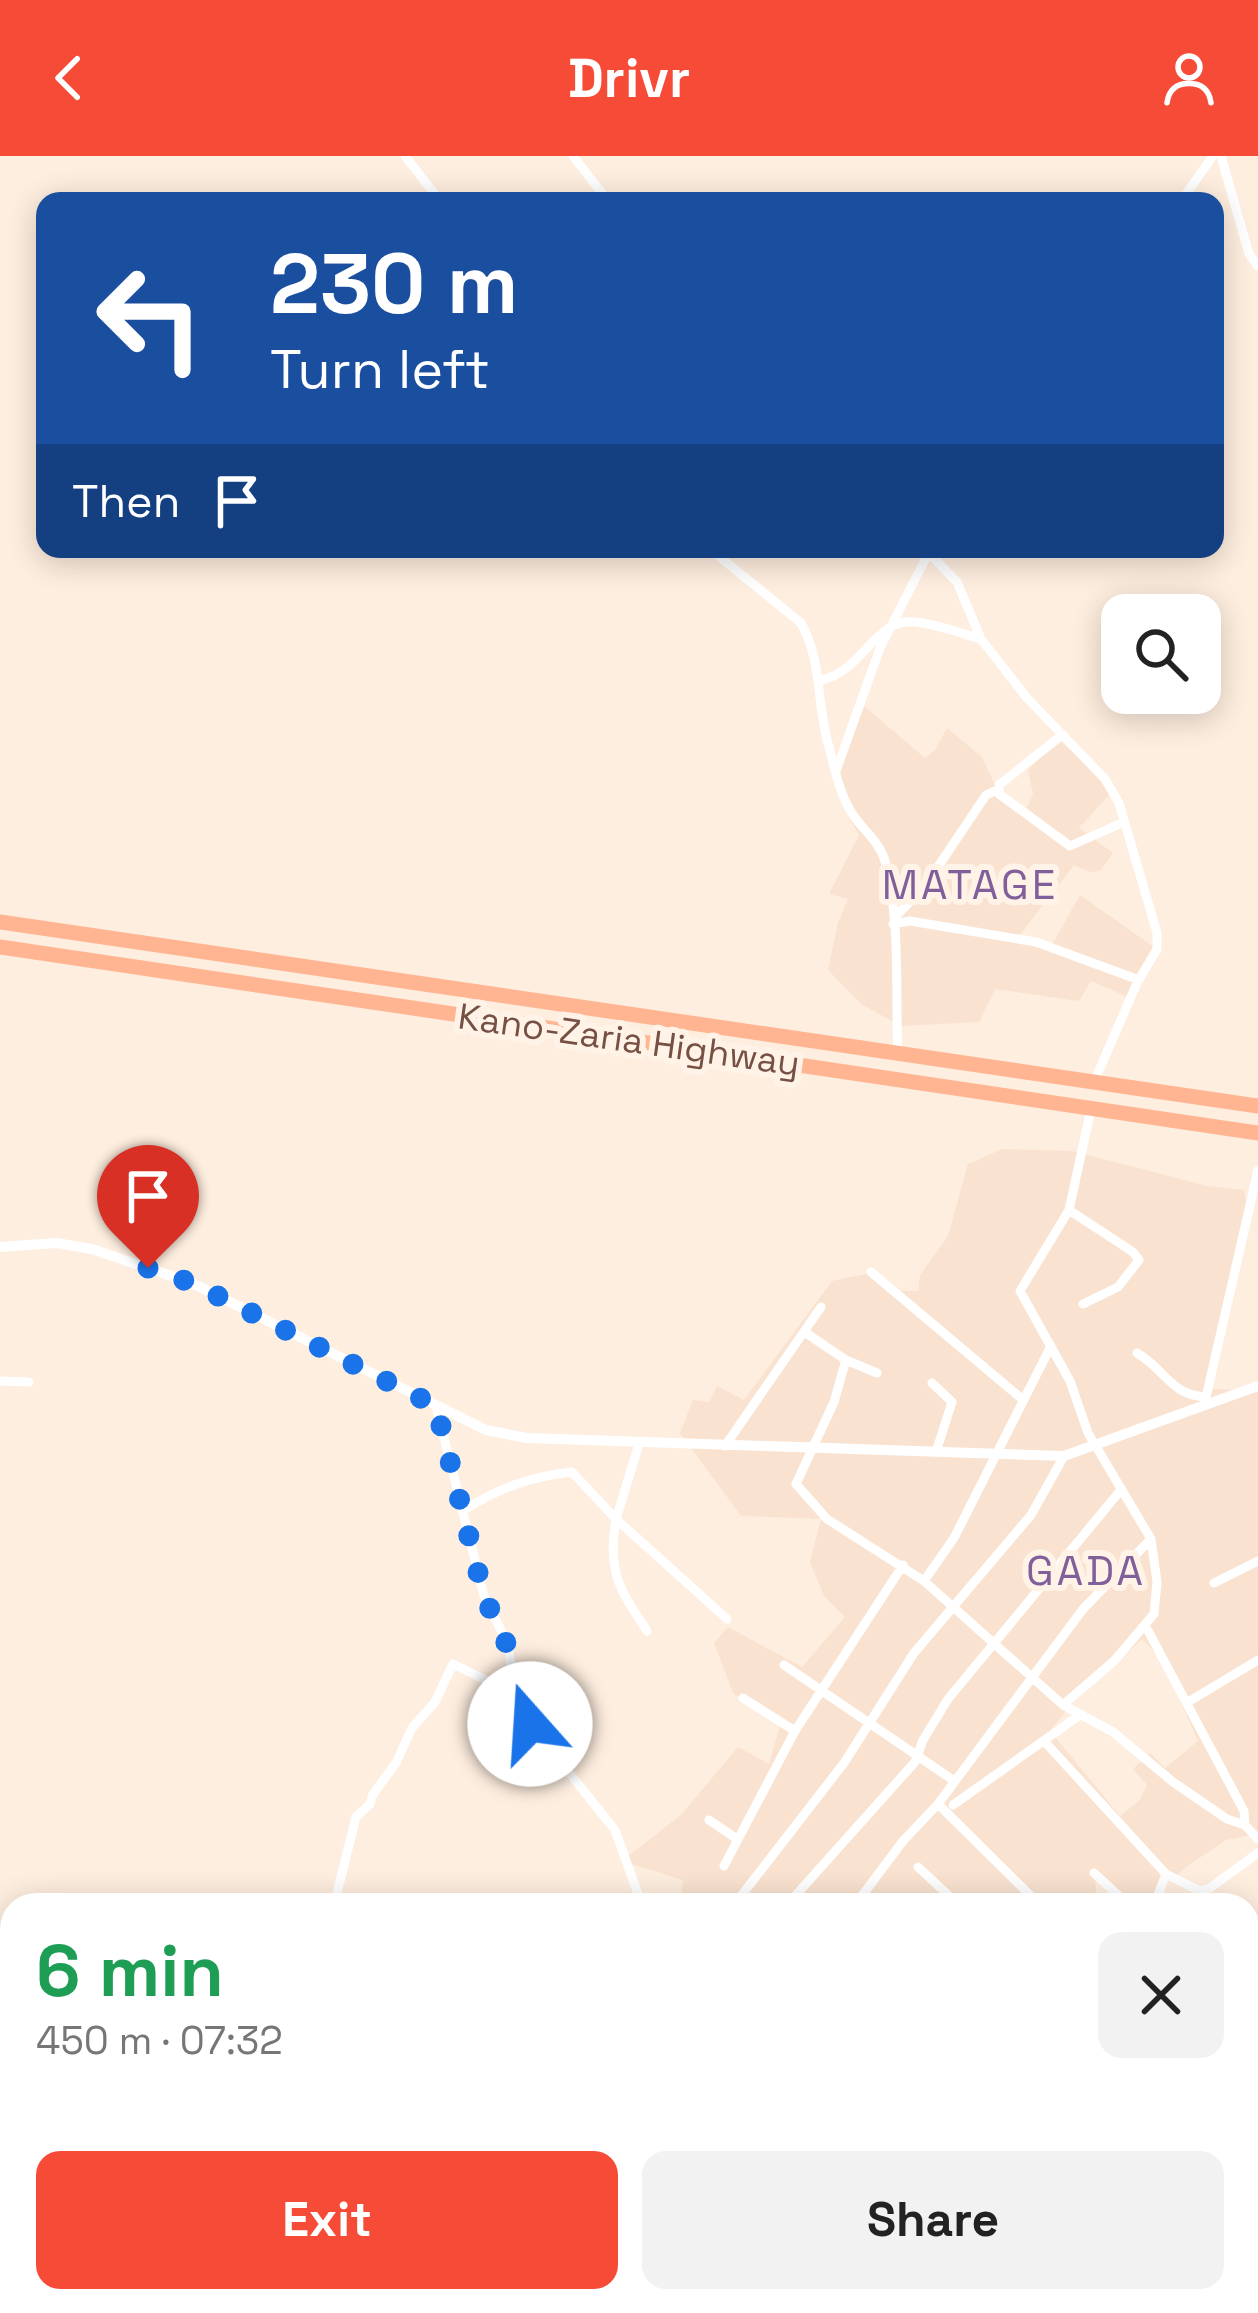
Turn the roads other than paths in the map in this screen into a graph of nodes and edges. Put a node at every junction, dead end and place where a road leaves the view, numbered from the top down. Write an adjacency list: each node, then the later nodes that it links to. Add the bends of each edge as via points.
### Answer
1 (405, 156): 4 (street)
2 (573, 156): 5 (street)
3 (1217, 156): 6 (street); 8 (street)
4 (434, 192)
5 (601, 192)
6 (1188, 192)
7 (1258, 220): 8 (street)
8 (1240, 224): 9 (street)
9 (1258, 266)
10 (721, 558): 15 (street, via 801,622)
11 (925, 558): 13 (street)
12 (935, 558): 14 (street, via 957,582)
13 (892, 624): 14 (street, via 912,621); 15 (street, via 847,671); 17 (street)
14 (981, 639): 16 (street)
15 (821, 680): 17 (street)
16 (1062, 735): 18 (street); 19 (street, via 1105,779)
17 (836, 771): 20 (street, via 850,811 884,856)
18 (997, 790): 19 (street, via 1070,846); 20 (street)
19 (1124, 822): 23 (street, via 1157,933)
20 (893, 921): 23 (street, via 1036,942); 24 (street)
21 (0, 922): 24 (highway, Kano-Zaria Highway)
22 (0, 947): 26 (highway, Kano-Zaria Highway)
23 (1139, 980): 25 (street)
24 (898, 1054): 25 (highway, Kano-Zaria Highway)
25 (1094, 1082): 27 (highway, Kano-Zaria Highway)
26 (1091, 1106): 28 (highway, Kano-Zaria Highway); 30 (street)
27 (1258, 1106)
28 (1258, 1133)
29 (1258, 1170): 45 (street)
30 (1069, 1210): 33 (street, via 1138,1260 1118,1287); 36 (street, via 1020,1292)
31 (0, 1247): 46 (street, via 92,1249 192,1283)
32 (871, 1272): 44 (street)
33 (1084, 1304)
34 (821, 1307): 35 (street)
35 (806, 1334): 38 (street); 49 (street)
36 (1051, 1346): 44 (street); 48 (street)
37 (1137, 1353): 45 (street, via 1175,1389)
38 (846, 1360): 39 (street); 50 (street)
39 (877, 1373)
40 (0, 1381): 41 (street)
41 (28, 1382)
42 (932, 1383): 51 (street, via 952,1402)
43 (1258, 1386): 45 (street)
44 (1022, 1399): 52 (street)
45 (1205, 1401): 48 (street)
46 (436, 1406): 47 (street, via 526,1438); 55 (street)
47 (639, 1444): 49 (street); 56 (street)
48 (1096, 1446): 53 (street); 54 (street)
49 (724, 1447): 50 (street)
50 (812, 1449): 51 (street); 59 (street, via 796,1484 827,1519)
51 (936, 1452): 52 (street)
52 (998, 1454): 53 (street); 60 (street)
53 (1064, 1456): 62 (street, via 1031,1515)
54 (1120, 1491): 57 (street); 66 (street)
55 (461, 1511): 56 (street, via 528,1478 572,1472); 70 (street, via 484,1596 508,1647)
56 (616, 1519): 63 (street); 65 (street, via 613,1569)
57 (1151, 1539): 64 (street, via 1157,1582); 69 (street, via 1083,1609)
58 (1258, 1561): 61 (street)
59 (903, 1565): 60 (street); 71 (street)
60 (924, 1581): 62 (street)
61 (1214, 1583)
62 (953, 1608): 66 (street); 76 (street)
63 (727, 1618)
64 (1145, 1625): 73 (street); 74 (street)
65 (646, 1631)
66 (995, 1641): 69 (street); 79 (street)
67 (1256, 1664): 73 (street)
68 (784, 1665): 71 (street)
69 (1034, 1678): 74 (street); 80 (street)
70 (512, 1685): 92 (street, via 453,1664 356,1817); 93 (street, via 530,1724 615,1831)
71 (821, 1689): 76 (street); 77 (street)
72 (743, 1698): 77 (street)
73 (1188, 1702): 84 (street)
74 (1063, 1705): 75 (street)
75 (1080, 1714): 78 (street); 84 (street)
76 (872, 1722): 79 (street); 94 (street)
77 (795, 1731): 85 (street)
78 (1044, 1741): 82 (street); 91 (street)
79 (917, 1753): 80 (street); 95 (street)
80 (952, 1780): 81 (street)
81 (938, 1804): 96 (street); 98 (street)
82 (953, 1805)
83 (709, 1820): 85 (street)
84 (1245, 1825): 86 (street)
85 (737, 1839): 88 (street)
86 (1258, 1839)
87 (1258, 1853): 91 (street, via 1200,1891)
88 (724, 1865)
89 (918, 1867): 97 (street)
90 (1094, 1873): 99 (street)
91 (1166, 1874): 100 (street)
92 (337, 1893)
93 (638, 1893)
94 (743, 1893)
95 (798, 1893)
96 (864, 1893)
97 (946, 1893)
98 (1028, 1893)
99 (1116, 1893)
100 (1159, 1893)

